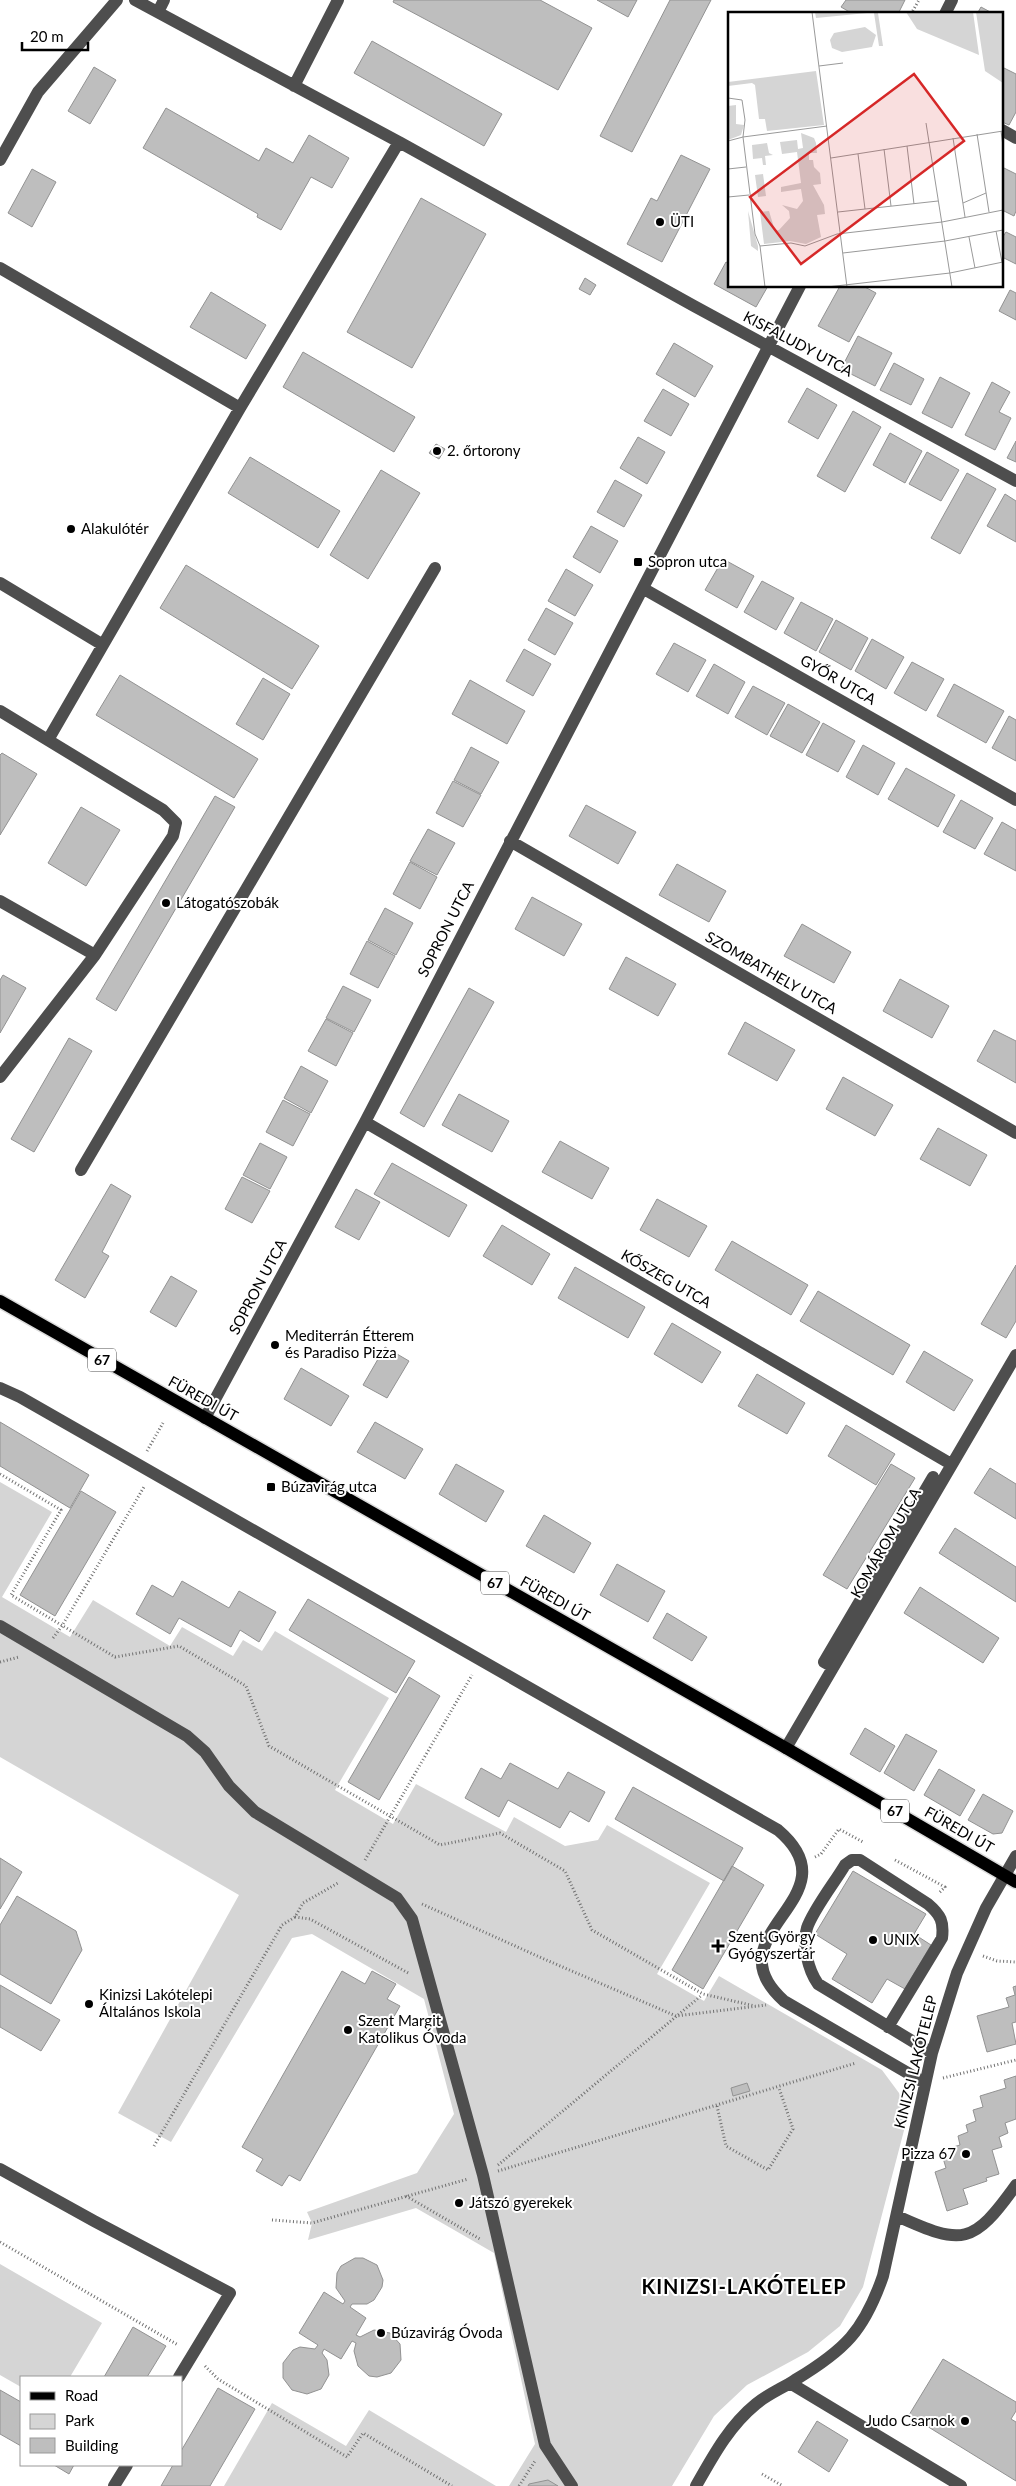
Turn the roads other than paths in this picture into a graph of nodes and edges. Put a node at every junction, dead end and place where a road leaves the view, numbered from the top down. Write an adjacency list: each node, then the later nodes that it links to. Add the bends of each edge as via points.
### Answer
1 (117, 0): 12 (street, via 38,92)
2 (135, 0): 6 (street, KISFALUDY UTCA)
3 (164, 0): 6 (street)
4 (338, 0): 8 (street)
5 (952, 0): 7 (street)
6 (158, 12): 8 (street, KISFALUDY UTCA)
7 (946, 12)
8 (294, 86): 11 (street, KISFALUDY UTCA)
9 (1004, 131): 10 (street)
10 (1016, 138)
11 (399, 142): 15 (street, KISFALUDY UTCA); 16 (street)
12 (0, 160)
13 (0, 268): 16 (street)
14 (799, 288): 15 (street, SOPRON UTCA)
15 (769, 347): 17 (street, KISFALUDY UTCA); 20 (street, SOPRON UTCA)
16 (240, 408): 21 (street)
17 (1016, 481)
18 (435, 568): 31 (street)
19 (0, 583): 21 (street)
20 (644, 589): 24 (street, GYŐR UTCA); 25 (street, SOPRON UTCA)
21 (103, 645): 23 (street)
22 (0, 711): 23 (street)
23 (48, 740): 27 (street, via 163,810 176,823 173,836)
24 (1016, 800)
25 (510, 841): 29 (street, SOPRON UTCA); 30 (street, SZOMBATHELY UTCA)
26 (0, 901): 27 (street)
27 (95, 955): 28 (street)
28 (0, 1077)
29 (365, 1122): 35 (street, SOPRON UTCA); 36 (street, KŐSZEG UTCA)
30 (1016, 1133)
31 (81, 1170)
32 (0, 1301): 35 (main road, FÜREDI ÚT / 67)
33 (1016, 1355): 36 (street, KOMÁROM UTCA)
34 (0, 1388): 45 (street, via 778,1830 790,1840 803,1863 802,1877 796,1894 768,1938 761,1956 762,1975 784,2001)
35 (205, 1418): 40 (main road, FÜREDI ÚT / 67)
36 (951, 1464): 38 (street, KOMÁROM UTCA)
37 (932, 1477): 38 (street)
38 (927, 1496): 40 (street, KOMÁROM UTCA, via 844,1638 833,1667)
39 (0, 1626): 53 (street, via 187,1736 205,1752 229,1786 255,1812 397,1898 412,1919 486,2174 545,2445)
40 (786, 1748): 42 (main road, FÜREDI ÚT / 67)
41 (1016, 1856): 42 (street, KINIZSI LAKÓTELEP)
42 (1010, 1879): 44 (street, KINIZSI LAKÓTELEP, via 966,1949)
43 (888, 2027): 43 (street, via 818,1984 811,1974 805,1939 807,1926 845,1864 852,1860 860,1860 928,1904 939,1913 944,1925 942,1938); 44 (street)
44 (932, 2053): 45 (street, KINIZSI LAKÓTELEP)
45 (925, 2082): 48 (street, KINIZSI LAKÓTELEP)
46 (0, 2169): 49 (street, via 230,2293)
47 (1016, 2185): 48 (street, via 993,2217 963,2235 934,2232)
48 (897, 2216): 50 (street, KINIZSI LAKÓTELEP, via 873,2305 854,2335 829,2360)
49 (180, 2376)
50 (790, 2383): 54 (street, KINIZSI LAKÓTELEP, via 757,2403 737,2422); 55 (street)
51 (126, 2466): 52 (street)
52 (114, 2486)
53 (572, 2486)
54 (696, 2486)
55 (961, 2486)

